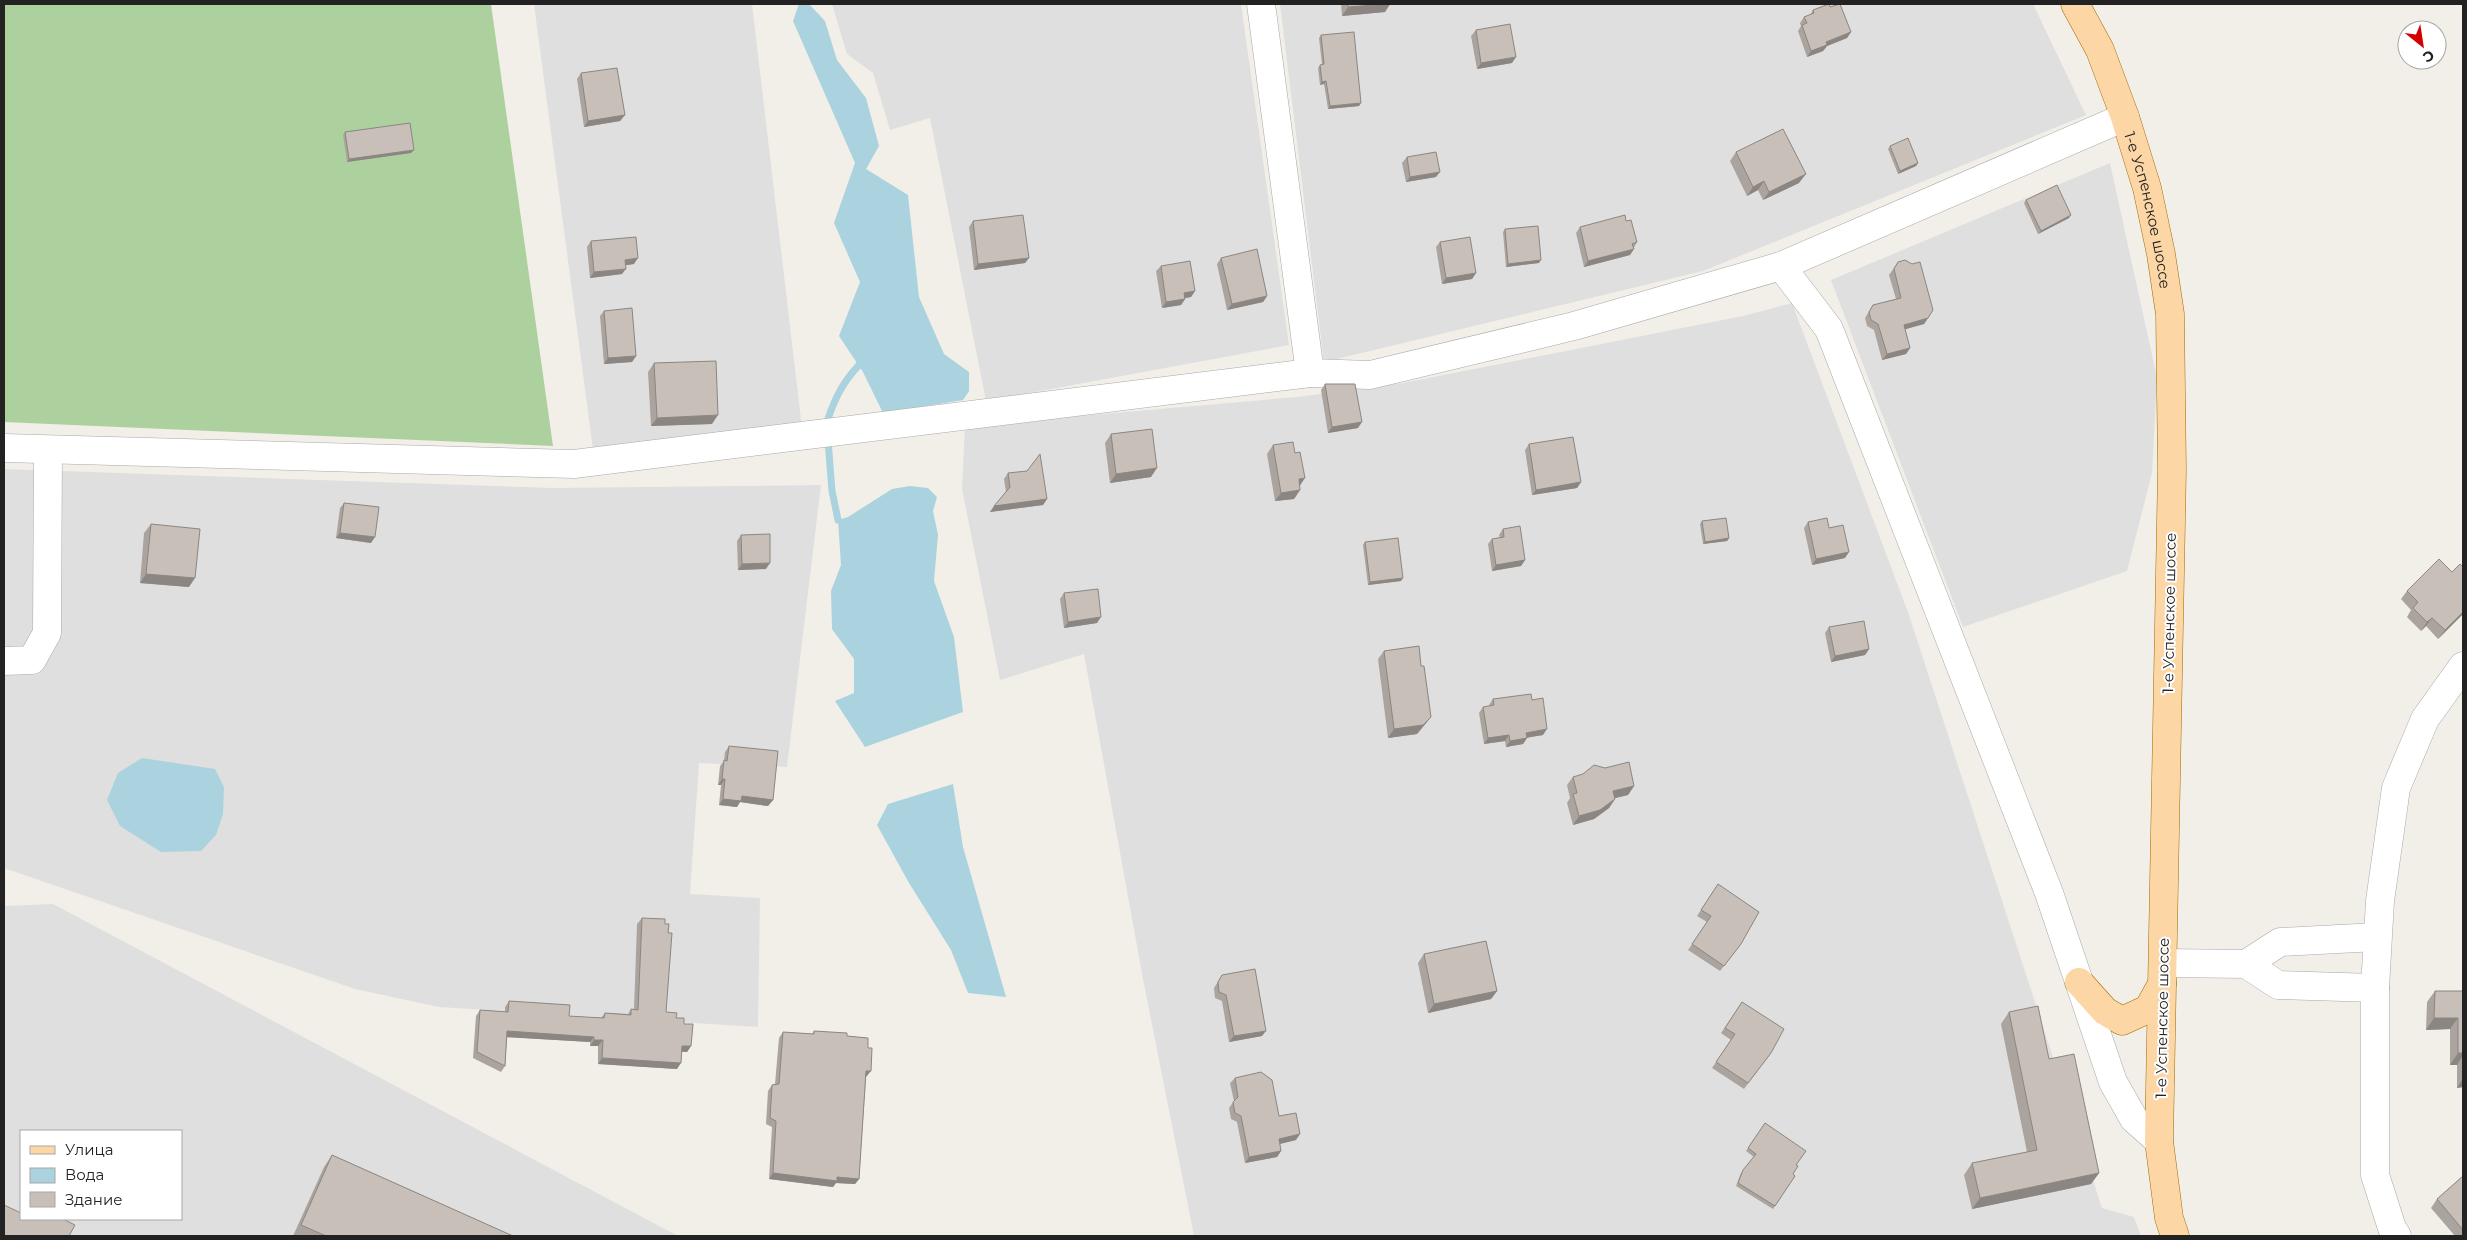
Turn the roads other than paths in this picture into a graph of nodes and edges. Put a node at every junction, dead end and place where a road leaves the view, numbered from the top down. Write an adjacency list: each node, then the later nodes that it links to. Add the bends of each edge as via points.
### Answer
1 (1261, 4): 5 (street)
2 (2075, 4): 3 (main road, 1-е Успенское шоссе, via 2100,50)
3 (2125, 117): 4 (street); 12 (main road, 1-е Успенское шоссе, via 2147,188 2170,314 2172,470)
4 (1781, 266): 5 (street, via 1574,326 1370,375); 13 (street, via 1829,329 2049,893)
5 (1310, 373): 7 (street, via 574,464)
6 (4, 448): 7 (street)
7 (48, 450): 8 (street, via 47,633 32,660)
8 (4, 661)
9 (2463, 666): 10 (street, via 2425,719 2396,788)
10 (2377, 937): 11 (street, via 2280,942); 14 (street)
11 (2246, 964): 12 (street); 14 (street, via 2278,985)
12 (2162, 974): 13 (main road, via 2148,1009 2122,1021 2105,1011); 15 (main road, 1-е Успенское шоссе)
13 (2079, 982): 15 (street, via 2113,1082 2134,1118)
14 (2375, 988): 17 (street, via 2375,1175)
15 (2159, 1141): 16 (main road, 1-е Успенское шоссе, via 2169,1218)
16 (2175, 1236)
17 (2397, 1236)

